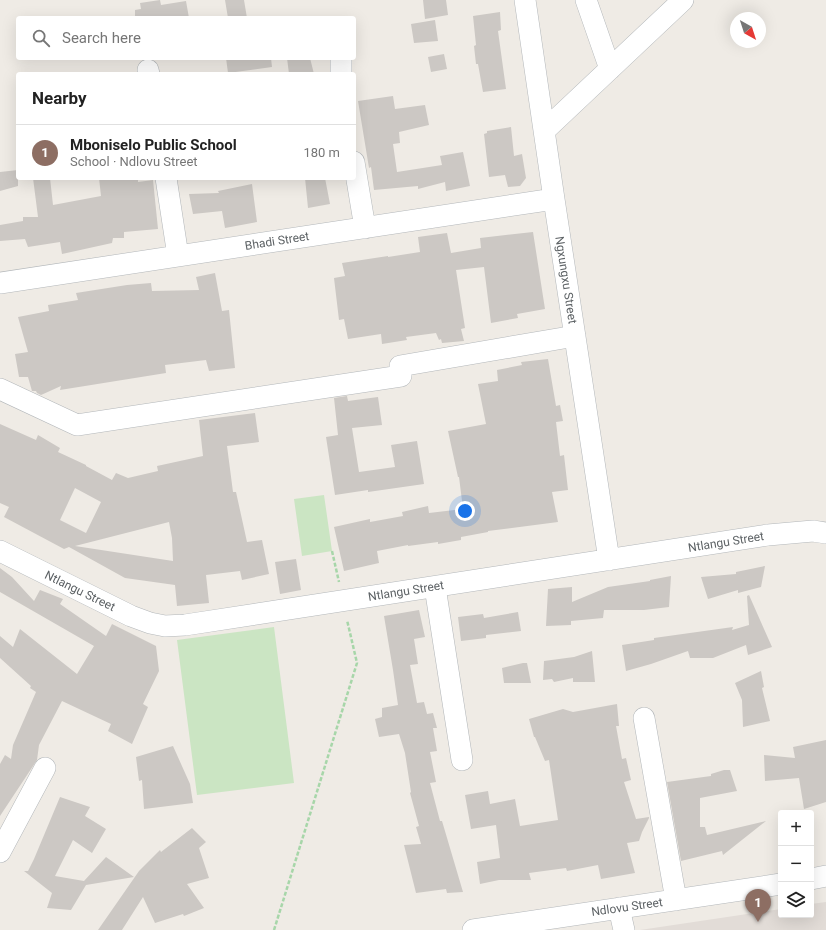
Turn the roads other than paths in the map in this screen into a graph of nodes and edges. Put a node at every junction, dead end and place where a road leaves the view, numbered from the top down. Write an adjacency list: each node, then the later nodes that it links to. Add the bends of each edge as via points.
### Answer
1 (525, 0): 5 (street, Ngxungxu Street)
2 (586, 0): 4 (street)
3 (683, 0): 4 (street)
4 (610, 69): 5 (street)
5 (544, 131): 8 (street, Ngxungxu Street)
6 (356, 174): 9 (street)
7 (166, 180): 10 (street)
8 (554, 199): 9 (street, Bhadi Street); 12 (street, Ngxungxu Street)
9 (365, 228): 10 (street, Bhadi Street)
10 (178, 256): 11 (street, Bhadi Street)
11 (0, 283)
12 (575, 336): 13 (street, via 400,366 401,376 77,425); 16 (street, Ngxungxu Street)
13 (0, 389)
14 (826, 533): 16 (street, Ntlangu Street, via 788,533)
15 (0, 551): 17 (street, Ntlangu Street, via 131,616 165,626)
16 (610, 560): 17 (street, Ntlangu Street)
17 (434, 587): 19 (street)
18 (644, 718): 25 (street)
19 (462, 760)
20 (45, 768): 21 (street)
21 (0, 852)
22 (826, 876): 23 (street)
23 (814, 878)
24 (778, 884): 25 (street, Ndlovu Street)
25 (676, 900): 26 (street, Ndlovu Street)
26 (619, 908): 27 (street, Ndlovu Street); 28 (street)
27 (473, 930)
28 (624, 930)

